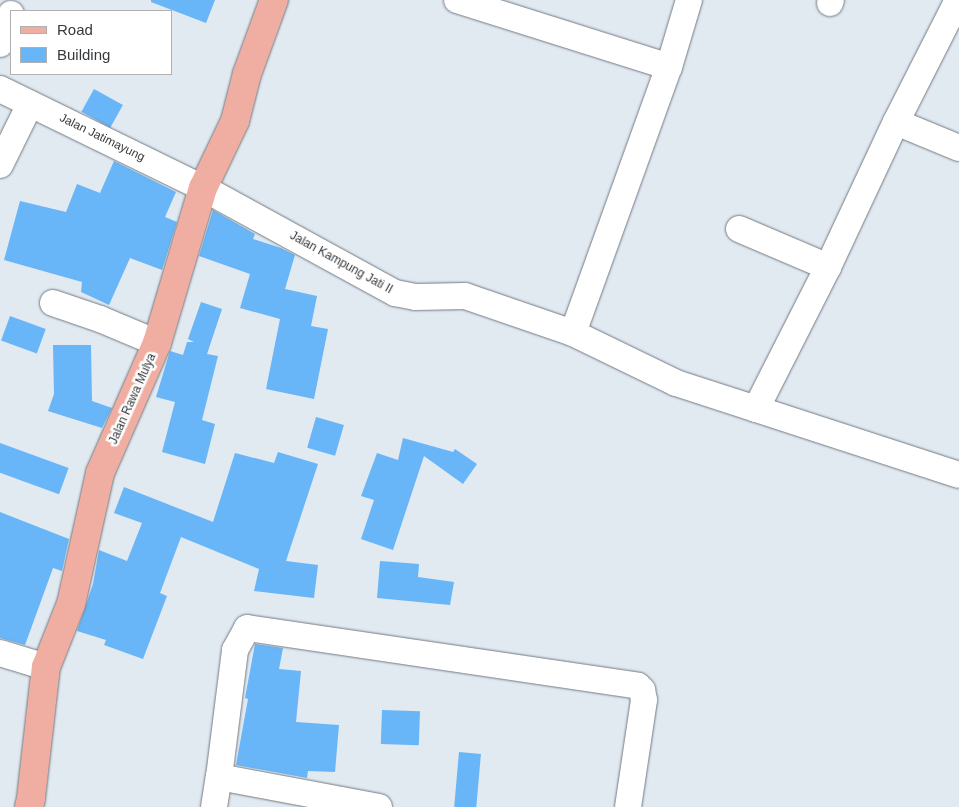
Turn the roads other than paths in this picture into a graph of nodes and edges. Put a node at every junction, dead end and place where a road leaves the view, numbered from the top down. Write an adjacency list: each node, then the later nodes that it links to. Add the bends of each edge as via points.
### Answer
1 (274, 0): 14 (main road, Jalan Rawa Mulya, via 247,74 235,121)
2 (457, 0): 5 (street)
3 (689, 0): 8 (street)
4 (958, 0): 11 (street)
5 (526, 10): 8 (street)
6 (10, 18): 7 (street)
7 (0, 44)
8 (669, 67): 18 (street)
9 (0, 89): 10 (street, Jalan Jatimayung)
10 (30, 104): 13 (street); 14 (street, Jalan Jatimayung)
11 (896, 122): 12 (street); 16 (street)
12 (959, 148)
13 (0, 166)
14 (203, 188): 18 (street, Jalan Kampung Jati II, via 395,292 416,297 465,296); 19 (main road, Jalan Rawa Mulya)
15 (739, 229): 16 (street)
16 (828, 267): 20 (street)
17 (53, 303): 19 (street)
18 (573, 333): 20 (street, Jalan Kampung Jati II, via 676,383)
19 (157, 343): 23 (main road, Jalan Rawa Mulya, via 100,473 72,604)
20 (756, 409): 21 (street, Jalan Kampung Jati II)
21 (959, 475)
22 (0, 653): 23 (street)
23 (46, 667): 25 (main road, Jalan Rawa Mulya, via 32,798)
24 (220, 777): 26 (street); 27 (street); 28 (street, via 236,650 247,628 264,629 638,686 644,700)
25 (28, 807)
26 (214, 807)
27 (379, 807)
28 (628, 807)

